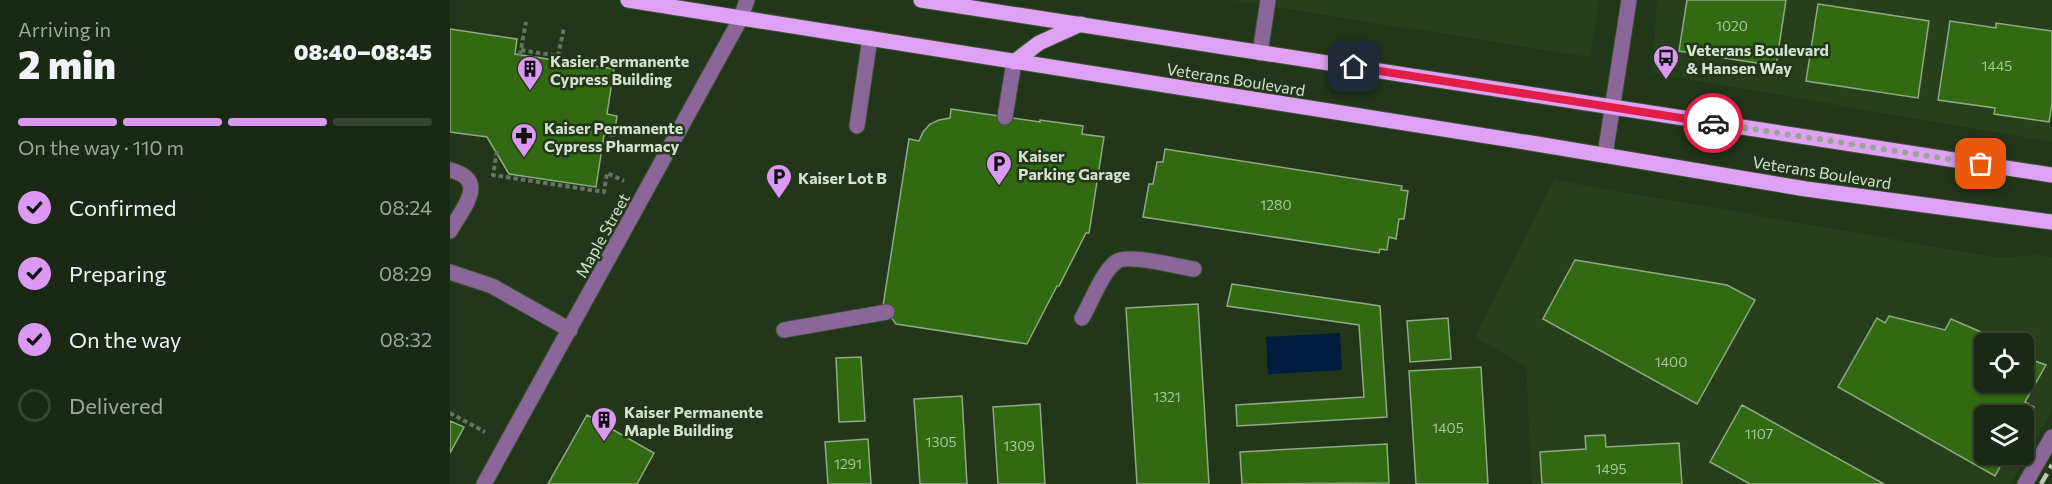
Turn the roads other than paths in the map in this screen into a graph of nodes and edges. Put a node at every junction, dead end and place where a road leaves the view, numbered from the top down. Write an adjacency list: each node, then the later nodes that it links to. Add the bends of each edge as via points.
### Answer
1 (628, 0): 6 (main road, Veterans Boulevard)
2 (747, 0): 6 (street, Maple Street)
3 (922, 0): 7 (main road, Veterans Boulevard)
4 (1268, 0): 9 (street)
5 (1629, 0): 11 (street)
6 (741, 18): 8 (main road, Veterans Boulevard); 23 (street, Maple Street)
7 (1081, 24): 9 (main road, Veterans Boulevard); 10 (main road, via 1039,43)
8 (870, 39): 10 (main road, Veterans Boulevard); 13 (street)
9 (1260, 52): 11 (main road, Veterans Boulevard)
10 (1014, 62): 12 (street); 14 (main road, Veterans Boulevard)
11 (1612, 107): 14 (street); 16 (main road, Veterans Boulevard)
12 (1005, 117)
13 (857, 126)
14 (1605, 155): 17 (main road, Veterans Boulevard, via 1806,189)
15 (450, 170): 18 (street, via 462,173 470,181 471,192)
16 (2052, 175)
17 (2052, 222)
18 (451, 229)
19 (1194, 269): 22 (street, via 1130,258 1116,261)
20 (450, 272): 23 (street, via 492,286)
21 (887, 312): 24 (street)
22 (1083, 318)
23 (570, 330): 26 (street, Maple Street)
24 (784, 330)
25 (2052, 437): 27 (street)
26 (484, 484)
27 (2025, 484)

